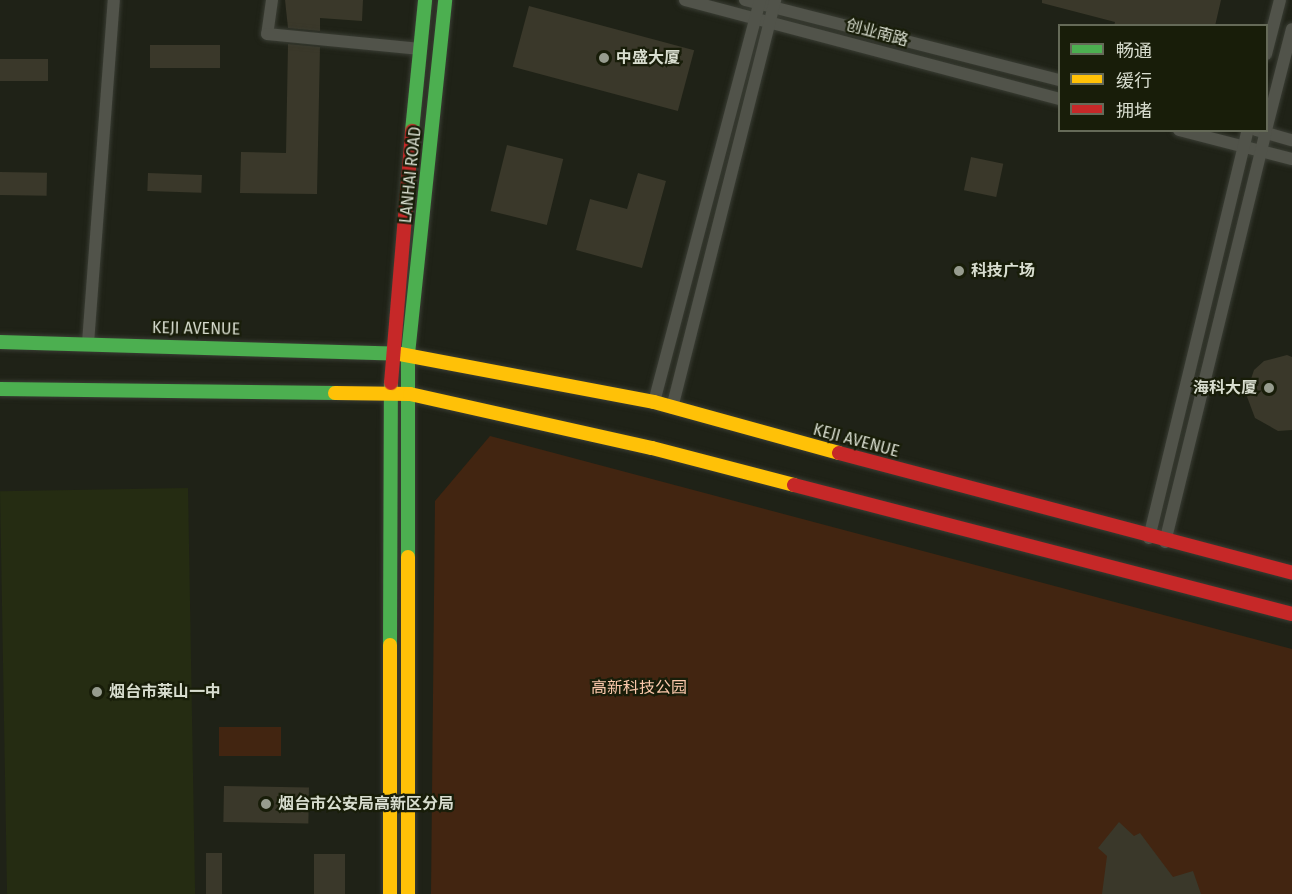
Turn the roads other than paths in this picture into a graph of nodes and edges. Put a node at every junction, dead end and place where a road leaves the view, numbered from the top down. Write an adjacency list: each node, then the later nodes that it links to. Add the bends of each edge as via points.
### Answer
1 (114, 0): 27 (street)
2 (272, 0): 14 (street, via 267,33)
3 (425, 0): 14 (main road, LANHAI ROAD)
4 (446, 0): 29 (main road, LANHAI ROAD)
5 (685, 0): 10 (street, 创业南路)
6 (745, 0): 8 (street, 创业南路)
7 (1280, 0): 13 (street)
8 (759, 2): 9 (street, 创业南路); 10 (street)
9 (774, 4): 11 (street); 15 (street, 创业南路)
10 (755, 17): 11 (street, 创业南路); 33 (street)
11 (769, 22): 16 (street, 创业南路); 34 (street)
12 (1292, 29): 17 (street)
13 (1268, 46)
14 (420, 50): 28 (main road, LANHAI ROAD)
15 (1058, 80)
16 (1058, 99)
17 (1268, 116)
18 (1186, 132): 23 (street)
19 (1248, 132): 23 (street)
20 (1264, 132): 24 (street)
21 (1267, 132): 22 (street)
22 (1292, 140)
23 (1244, 148): 24 (street); 35 (street)
24 (1260, 151): 25 (street); 36 (street)
25 (1292, 159)
26 (0, 342): 27 (main road, KEJI AVENUE)
27 (88, 343): 28 (main road, KEJI AVENUE)
28 (391, 353): 29 (main road, KEJI AVENUE); 31 (main road, LANHAI ROAD)
29 (408, 354): 32 (main road, LANHAI ROAD); 33 (main road, KEJI AVENUE)
30 (0, 389): 31 (main road)
31 (390, 394): 32 (main road); 39 (main road, LANHAI ROAD)
32 (410, 394): 38 (main road, via 652,448); 40 (main road, LANHAI ROAD)
33 (654, 402): 34 (main road, KEJI AVENUE)
34 (672, 408): 35 (main road, KEJI AVENUE)
35 (1149, 538): 36 (main road, KEJI AVENUE)
36 (1165, 542): 37 (main road, KEJI AVENUE)
37 (1292, 573)
38 (1292, 614)
39 (390, 894)
40 (408, 894)

